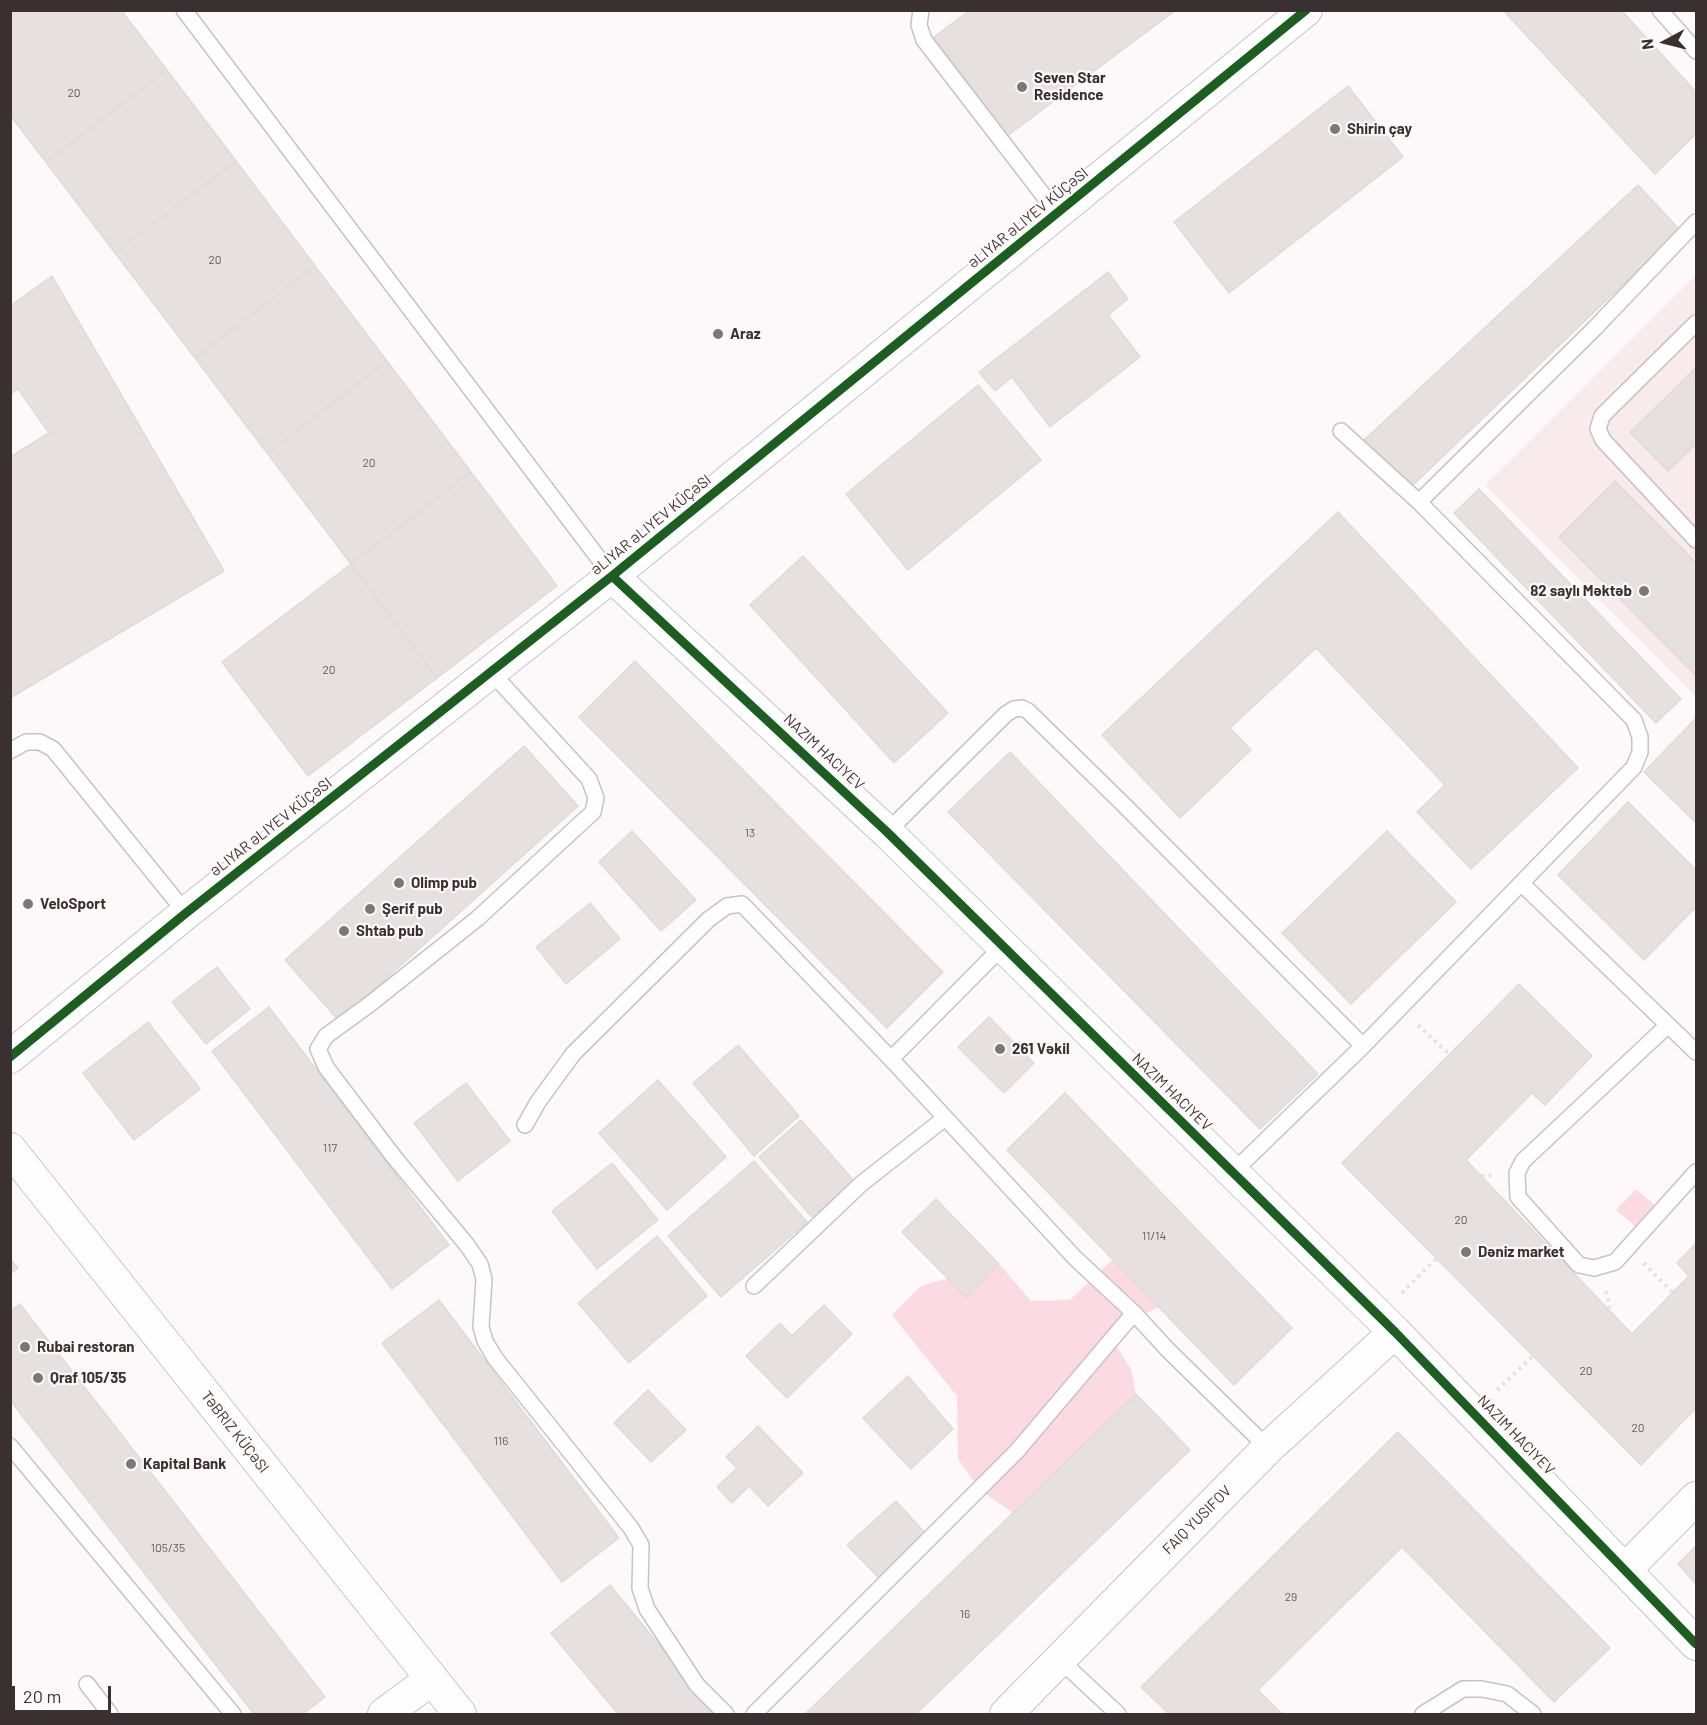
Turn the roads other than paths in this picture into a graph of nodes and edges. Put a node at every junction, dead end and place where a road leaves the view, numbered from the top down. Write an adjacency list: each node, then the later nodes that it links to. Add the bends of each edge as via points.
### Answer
1 (184, 10): 12 (lane)
2 (921, 10): 6 (lane, via 919,26 924,40)
3 (1306, 10): 6 (street, ƏLIYAR ƏLIYEV KÜÇƏSI)
4 (1660, 10): 5 (lane)
5 (1696, 51)
6 (1057, 213): 12 (street, ƏLIYAR ƏLIYEV KÜÇƏSI)
7 (1696, 222): 10 (lane)
8 (1696, 323): 11 (lane, via 1602,416 1598,429 1603,440)
9 (1341, 431): 10 (lane)
10 (1419, 502): 16 (lane, via 1634,720 1640,738 1641,752 1634,768)
11 (1696, 540)
12 (612, 576): 13 (street, ƏLIYAR ƏLIYEV KÜÇƏSI); 15 (street)
13 (491, 672): 17 (street, ƏLIYAR ƏLIYEV KÜÇƏSI); 44 (lane, via 589,779 596,798 594,812 478,918 326,1036 318,1049 326,1067 480,1264 481,1327 485,1341 632,1528 641,1545 640,1588 647,1609 697,1685)
14 (10, 751): 17 (lane, via 26,742 40,742 53,749)
15 (887, 832): 18 (street); 20 (lane, via 1006,714 1022,708)
16 (1521, 883): 19 (lane); 20 (lane)
17 (186, 913): 22 (street, ƏLIYAR ƏLIYEV KÜÇƏSI)
18 (1002, 948): 23 (lane); 28 (street)
19 (1668, 1024): 21 (lane); 27 (lane, via 1523,1161 1516,1173 1518,1197 1579,1265 1594,1268 1615,1262)
20 (1362, 1046): 28 (lane)
21 (1696, 1052)
22 (10, 1057)
23 (891, 1059): 24 (lane); 25 (lane, via 742,904 727,906 708,919 573,1054)
24 (945, 1118): 29 (lane, via 861,1184); 30 (lane, via 1075,1258)
25 (525, 1125)
26 (10, 1149): 38 (street, TƏBRIZ KÜÇƏSI)
27 (1696, 1172)
28 (1232, 1173): 31 (street)
29 (754, 1286)
30 (1134, 1313): 33 (lane); 45 (lane, via 1017,1451)
31 (1387, 1324): 33 (street, FAIQ YUSIFOV); 35 (street)
32 (10, 1446): 41 (lane)
33 (1268, 1448): 37 (street, FAIQ YUSIFOV)
34 (1696, 1498): 35 (street)
35 (1625, 1570): 36 (street)
36 (1696, 1644)
37 (1059, 1659): 46 (street, FAIQ YUSIFOV); 47 (lane)
38 (432, 1679): 42 (street); 43 (street, TƏBRIZ KÜÇƏSI)
39 (87, 1684): 40 (lane)
40 (110, 1714)
41 (233, 1714)
42 (384, 1714)
43 (460, 1714)
44 (726, 1714)
45 (754, 1714)
46 (1006, 1714)
47 (1118, 1714)
48 (1423, 1714): 49 (lane, via 1463,1689 1482,1689 1507,1694)
49 (1533, 1714)

